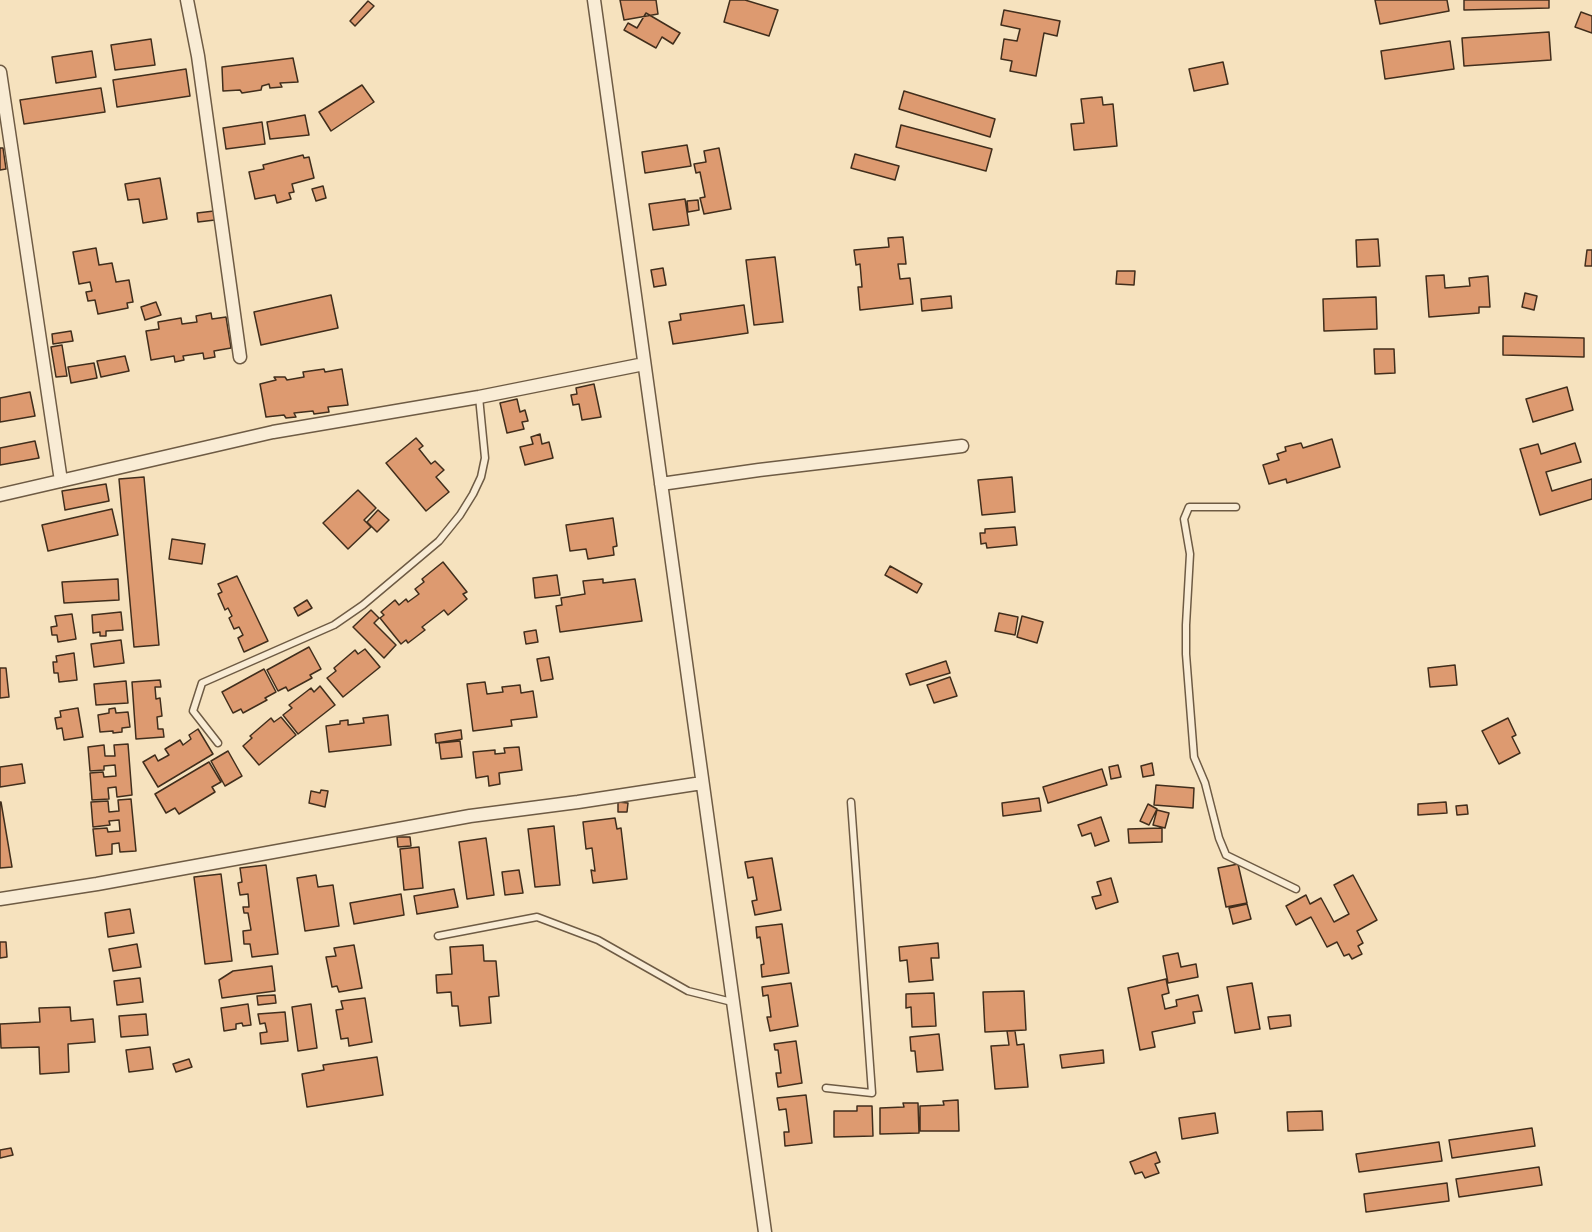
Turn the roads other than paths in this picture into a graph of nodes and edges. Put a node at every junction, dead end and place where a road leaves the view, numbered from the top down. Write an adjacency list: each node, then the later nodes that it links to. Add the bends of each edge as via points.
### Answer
1 (187, 0): 4 (street)
2 (594, 0): 5 (street)
3 (0, 72): 8 (street)
4 (240, 357)
5 (644, 364): 6 (street); 9 (street)
6 (479, 397): 8 (street, via 273,432); 12 (lane, via 485,458 481,477 460,515 440,541 334,625 202,683 193,711)
7 (962, 446): 9 (street)
8 (61, 481): 10 (street)
9 (661, 484): 13 (street)
10 (0, 495)
11 (1236, 507): 15 (lane, via 1189,507 1184,519 1190,555 1186,654 1194,757 1226,855)
12 (218, 743)
13 (702, 783): 16 (street, via 470,816); 18 (street)
14 (851, 802): 19 (lane, via 872,1093)
15 (1296, 889)
16 (0, 899)
17 (438, 936): 18 (lane, via 537,917 598,940 688,991)
18 (733, 1002): 20 (street)
19 (826, 1088)
20 (765, 1232)

